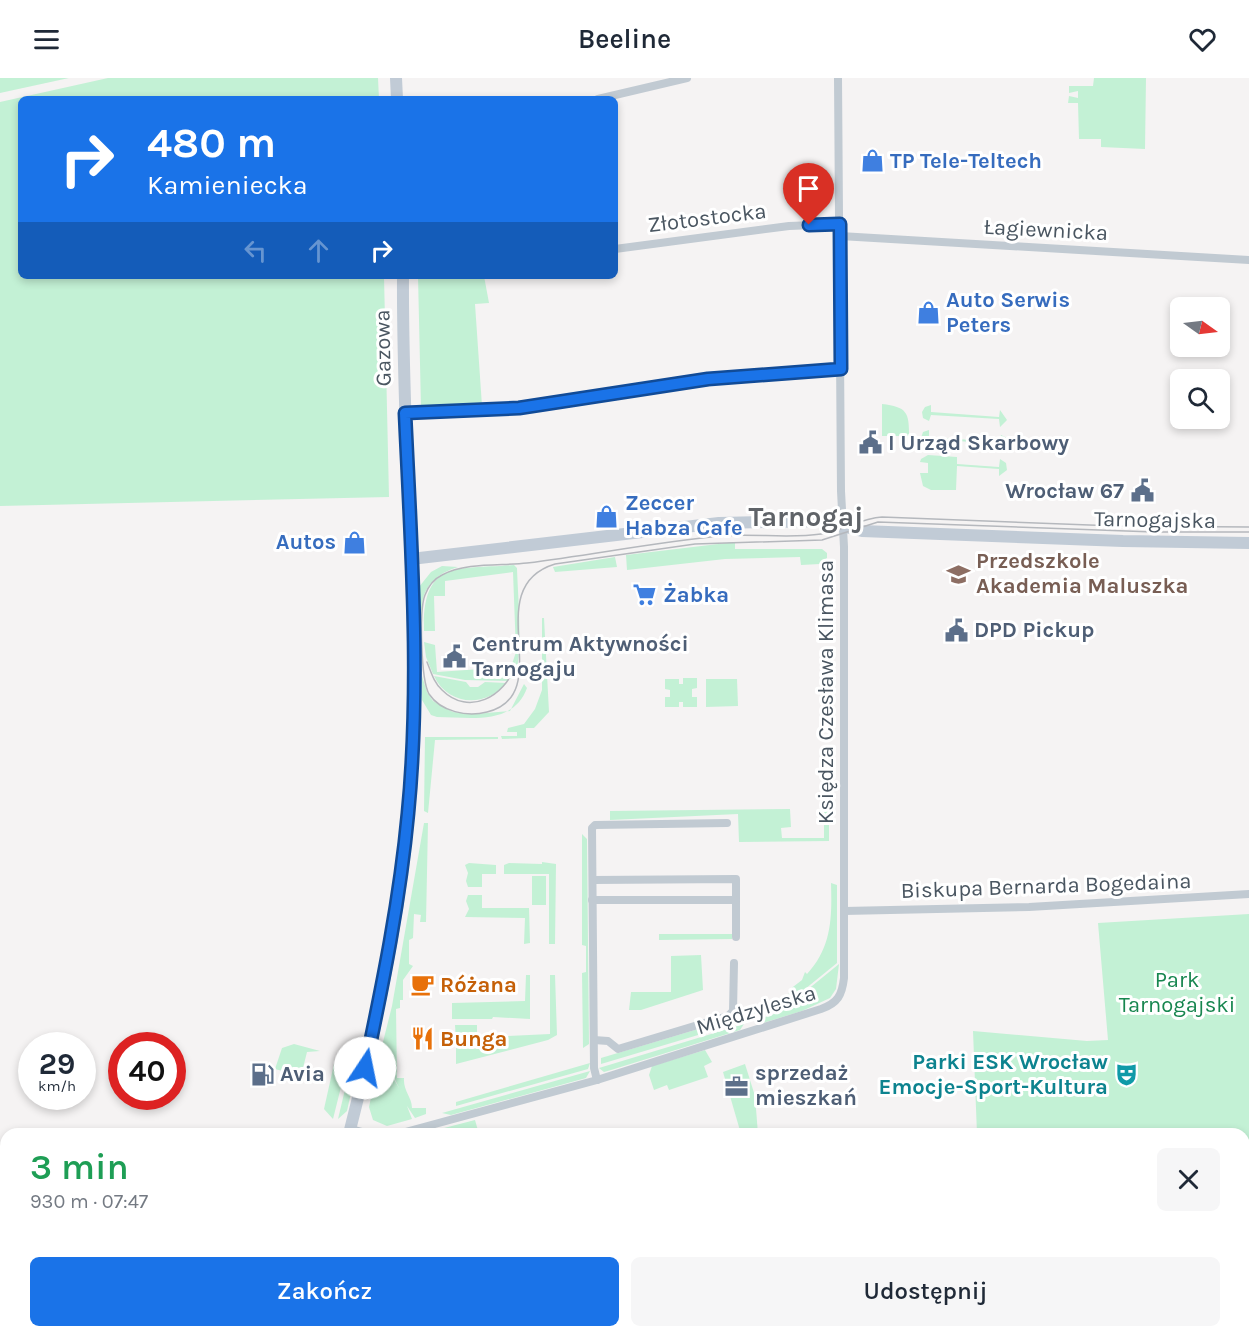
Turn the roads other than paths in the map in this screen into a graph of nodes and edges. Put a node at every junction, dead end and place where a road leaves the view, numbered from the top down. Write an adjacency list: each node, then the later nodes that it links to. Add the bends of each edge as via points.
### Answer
1 (396, 78): 4 (street)
2 (687, 78): 5 (street)
3 (838, 78): 6 (street, Księdza Czesława Klimasa)
4 (397, 96)
5 (611, 96)
6 (840, 224): 7 (street, Księdza Czesława Klimasa); 8 (street, Złotostocka, via 789,226)
7 (840, 236): 9 (street, Łagiewnicka); 11 (street, Księdza Czesława Klimasa)
8 (618, 249)
9 (1249, 260)
10 (403, 279): 12 (street, Gazowa)
11 (841, 369): 12 (street, via 708,379 519,408); 13 (street, Księdza Czesława Klimasa)
12 (405, 413): 15 (street, Gazowa)
13 (843, 526): 14 (street, Tarnogajska, via 862,531); 15 (street, Tarnogajska, via 810,521 680,526); 21 (street, Księdza Czesława Klimasa)
14 (1249, 543)
15 (411, 559): 26 (street, Gazowa, via 414,722 407,829 393,935)
16 (727, 823): 17 (street, via 595,825)
17 (592, 880): 19 (street); 20 (street, via 736,879)
18 (1249, 894): 21 (street, Biskupa Bernarda Bogedaina, via 1029,907)
19 (592, 900): 20 (street); 24 (street)
20 (736, 900): 22 (street)
21 (844, 911): 25 (street, Międzyleska, via 844,978 839,998 830,1006)
22 (736, 937)
23 (734, 963): 24 (street, Międzyleska, via 733,1011 728,1016 618,1049 609,1041)
24 (594, 1040): 25 (street)
25 (597, 1080): 27 (street, Międzyleska)
26 (351, 1128)
27 (420, 1128)

